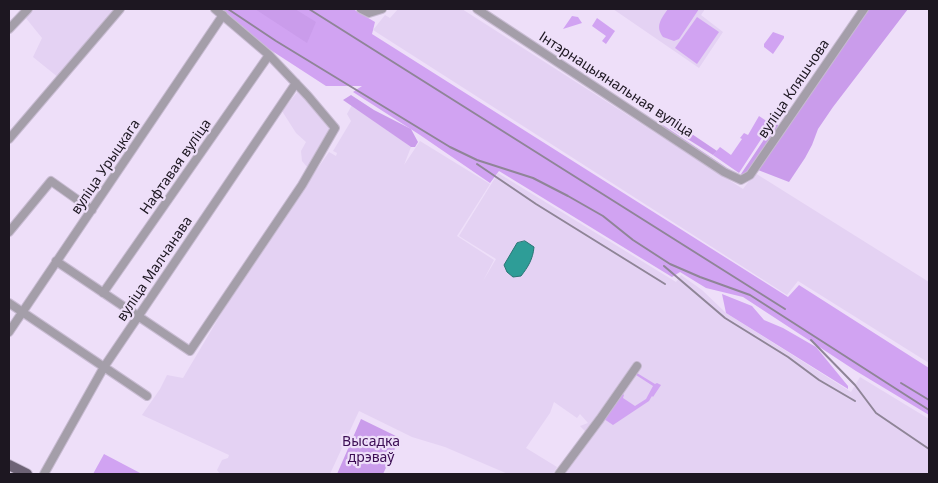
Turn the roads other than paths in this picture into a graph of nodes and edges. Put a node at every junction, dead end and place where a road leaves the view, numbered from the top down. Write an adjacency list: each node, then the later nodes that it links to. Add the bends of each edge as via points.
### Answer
1 (28, 9): 9 (street)
2 (120, 9): 12 (street)
3 (215, 9): 8 (street)
4 (361, 9): 5 (street, via 369,13)
5 (382, 9)
6 (477, 9): 13 (street, Інтэрнацыянальная вуліца, via 724,172)
7 (864, 9): 13 (street, вуліца Кляшчова, via 750,175)
8 (223, 15): 10 (street); 14 (street, вуліца Урыцкага)
9 (9, 29)
10 (270, 55): 11 (street); 17 (street, Нафтавая вуліца)
11 (296, 83): 20 (street, вуліца Малчанава); 20 (street, via 335,128 302,185 190,351)
12 (9, 139)
13 (741, 180)
14 (92, 210): 15 (street, via 51,181); 16 (street, вуліца Урыцкага)
15 (9, 232)
16 (56, 261): 17 (street); 19 (street, вуліца Урыцкага)
17 (103, 293): 20 (street)
18 (9, 303): 19 (street)
19 (22, 313): 21 (street, вуліца Урыцкага); 22 (street)
20 (138, 317): 22 (street, вуліца Малчанава)
21 (9, 332)
22 (104, 366): 24 (street); 27 (street, вуліца Малчанава)
23 (637, 366): 28 (street)
24 (147, 396)
25 (9, 465): 26 (main road)
26 (27, 474)
27 (44, 474)
28 (559, 474)

